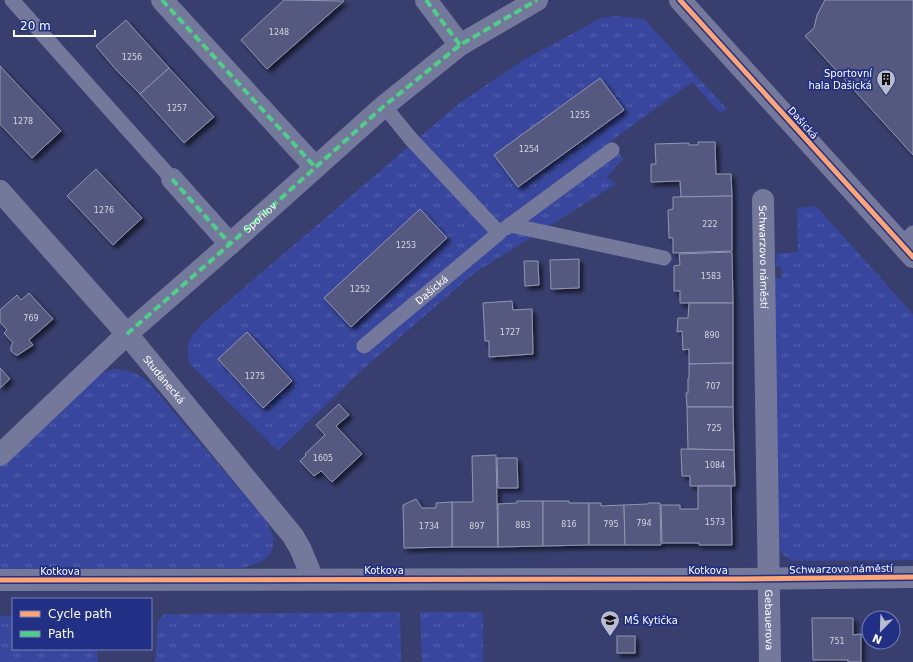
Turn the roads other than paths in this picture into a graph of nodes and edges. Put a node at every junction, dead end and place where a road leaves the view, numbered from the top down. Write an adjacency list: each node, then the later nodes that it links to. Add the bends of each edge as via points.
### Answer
1 (12, 0): 10 (lane)
2 (162, 0): 9 (street)
3 (426, 0): 6 (street)
4 (537, 0): 6 (street, Spořilov)
5 (680, 0): 15 (street, Dašická)
6 (460, 45): 7 (street, Spořilov)
7 (384, 106): 9 (street, Spořilov); 13 (lane, via 412,139)
8 (612, 150): 13 (lane, Dašická)
9 (315, 167): 14 (street, Spořilov)
10 (172, 179): 14 (street)
11 (0, 190): 17 (street, Studánecká)
12 (763, 200): 22 (street, Schwarzovo náměstí)
13 (504, 229): 16 (lane); 18 (lane, Dašická)
14 (230, 244): 17 (street, Spořilov)
15 (909, 245)
16 (664, 258)
17 (127, 334): 19 (street, Spořilov); 21 (street, Studánecká, via 294,536)
18 (364, 346)
19 (0, 455)
20 (913, 577): 22 (street, Schwarzovo náměstí)
21 (313, 579): 22 (street, Kotkova); 23 (street, Kotkova)
22 (769, 579): 24 (street, Gebauerova)
23 (0, 580)
24 (770, 662)

